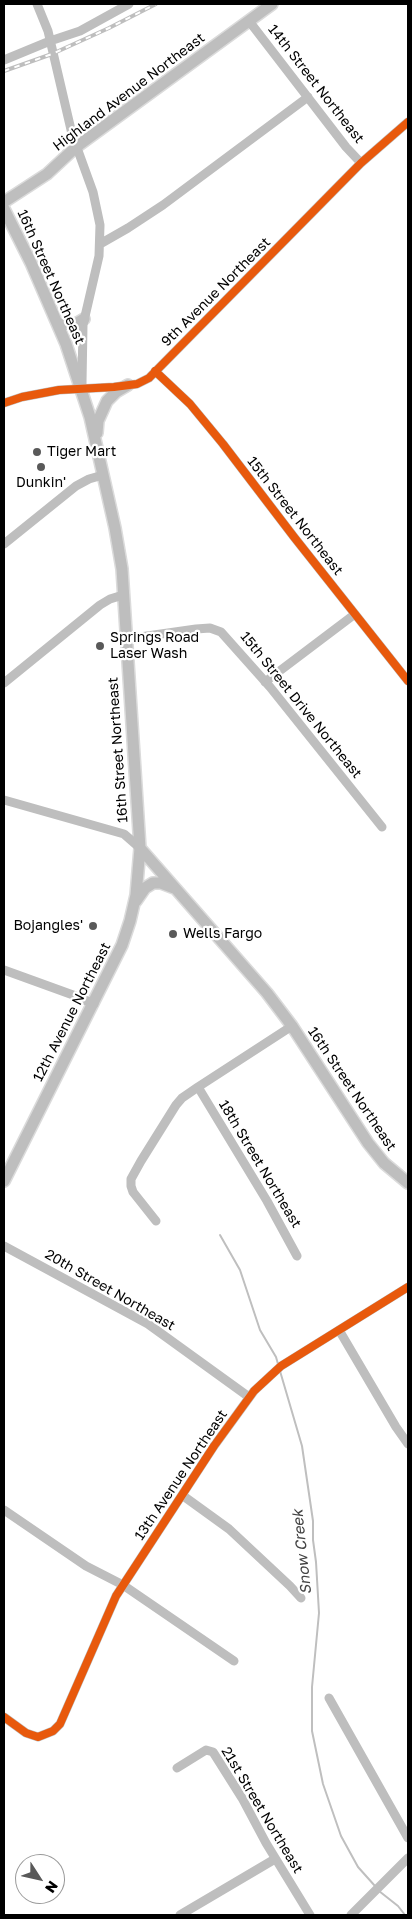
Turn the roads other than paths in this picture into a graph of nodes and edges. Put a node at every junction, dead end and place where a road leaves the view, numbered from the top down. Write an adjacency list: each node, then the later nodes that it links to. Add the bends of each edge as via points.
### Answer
1 (37, 4): 5 (street)
2 (129, 4): 5 (street, via 80,31)
3 (272, 4): 4 (main road, Highland Avenue Northeast)
4 (249, 21): 7 (street, 14th Street Northeast); 9 (main road, Highland Avenue Northeast)
5 (50, 41): 6 (street); 9 (street)
6 (4, 60)
7 (308, 97): 10 (street, 14th Street Northeast); 13 (street, via 163,205)
8 (408, 122): 10 (street, 9th Avenue Northeast)
9 (76, 147): 11 (main road, Highland Avenue Northeast, via 47,174); 13 (street, via 97,206)
10 (361, 163): 16 (street, 9th Avenue Northeast)
11 (4, 202)
12 (4, 209): 15 (main road, 16th Street Northeast)
13 (100, 244): 14 (street)
14 (84, 320): 15 (main road, via 74,325); 18 (street)
15 (59, 324): 18 (main road, 16th Street Northeast)
16 (155, 371): 17 (street, 9th Avenue Northeast, via 142,382); 24 (street, 15th Street Northeast, via 190,404 223,444)
17 (128, 385): 18 (street, 9th Avenue Northeast); 20 (main road, via 107,401 98,421)
18 (82, 389): 19 (street, 9th Avenue Northeast, via 42,393); 20 (main road, 16th Street Northeast)
19 (4, 403)
20 (96, 442): 21 (main road, 16th Street Northeast)
21 (102, 474): 22 (street, via 76,486); 23 (main road, 16th Street Northeast, via 118,544)
22 (4, 544)
23 (124, 595): 25 (main road, 16th Street Northeast); 28 (street, via 100,605)
24 (355, 614): 26 (street, 15th Street Northeast); 27 (street)
25 (126, 639): 27 (street, 15th Street Drive Northeast, via 215,629 227,636); 31 (main road, 16th Street Northeast)
26 (408, 681)
27 (265, 682): 30 (street, 15th Street Drive Northeast)
28 (4, 683)
29 (4, 800): 31 (street, via 124,834)
30 (382, 826)
31 (140, 848): 32 (main road, 16th Street Northeast); 33 (main road, 12th Avenue Northeast)
32 (175, 889): 33 (main road, via 153,883 145,888); 36 (main road, 16th Street Northeast, via 249,970)
33 (134, 904): 35 (main road, 12th Avenue Northeast, via 122,945)
34 (4, 970): 35 (street)
35 (94, 1004): 38 (main road, 12th Avenue Northeast)
36 (292, 1026): 37 (street); 39 (main road, 16th Street Northeast, via 368,1144)
37 (198, 1087): 40 (street, via 176,1105 132,1176 132,1188); 42 (street, 18th Street Northeast)
38 (4, 1181)
39 (408, 1183)
40 (156, 1221)
41 (4, 1246): 45 (street, 20th Street Northeast, via 148,1324)
42 (297, 1256)
43 (408, 1287): 44 (street, 13th Avenue Northeast)
44 (339, 1330): 45 (street, 13th Avenue Northeast, via 281,1366); 46 (street)
45 (249, 1398): 47 (street, 13th Avenue Northeast)
46 (408, 1444)
47 (182, 1495): 49 (street, 13th Avenue Northeast); 50 (street, via 229,1529)
48 (4, 1510): 49 (street, via 86,1566)
49 (123, 1585): 51 (street); 53 (street, 13th Avenue Northeast, via 62,1720 53,1731 38,1737)
50 (301, 1598)
51 (234, 1661)
52 (329, 1698): 55 (street)
53 (4, 1718)
54 (178, 1768): 57 (street, 21st Street Northeast, via 206,1750 213,1752)
55 (408, 1838)
56 (408, 1858): 60 (street)
57 (275, 1859): 58 (street); 59 (street, 21st Street Northeast)
58 (180, 1915)
59 (310, 1915)
60 (350, 1915)

